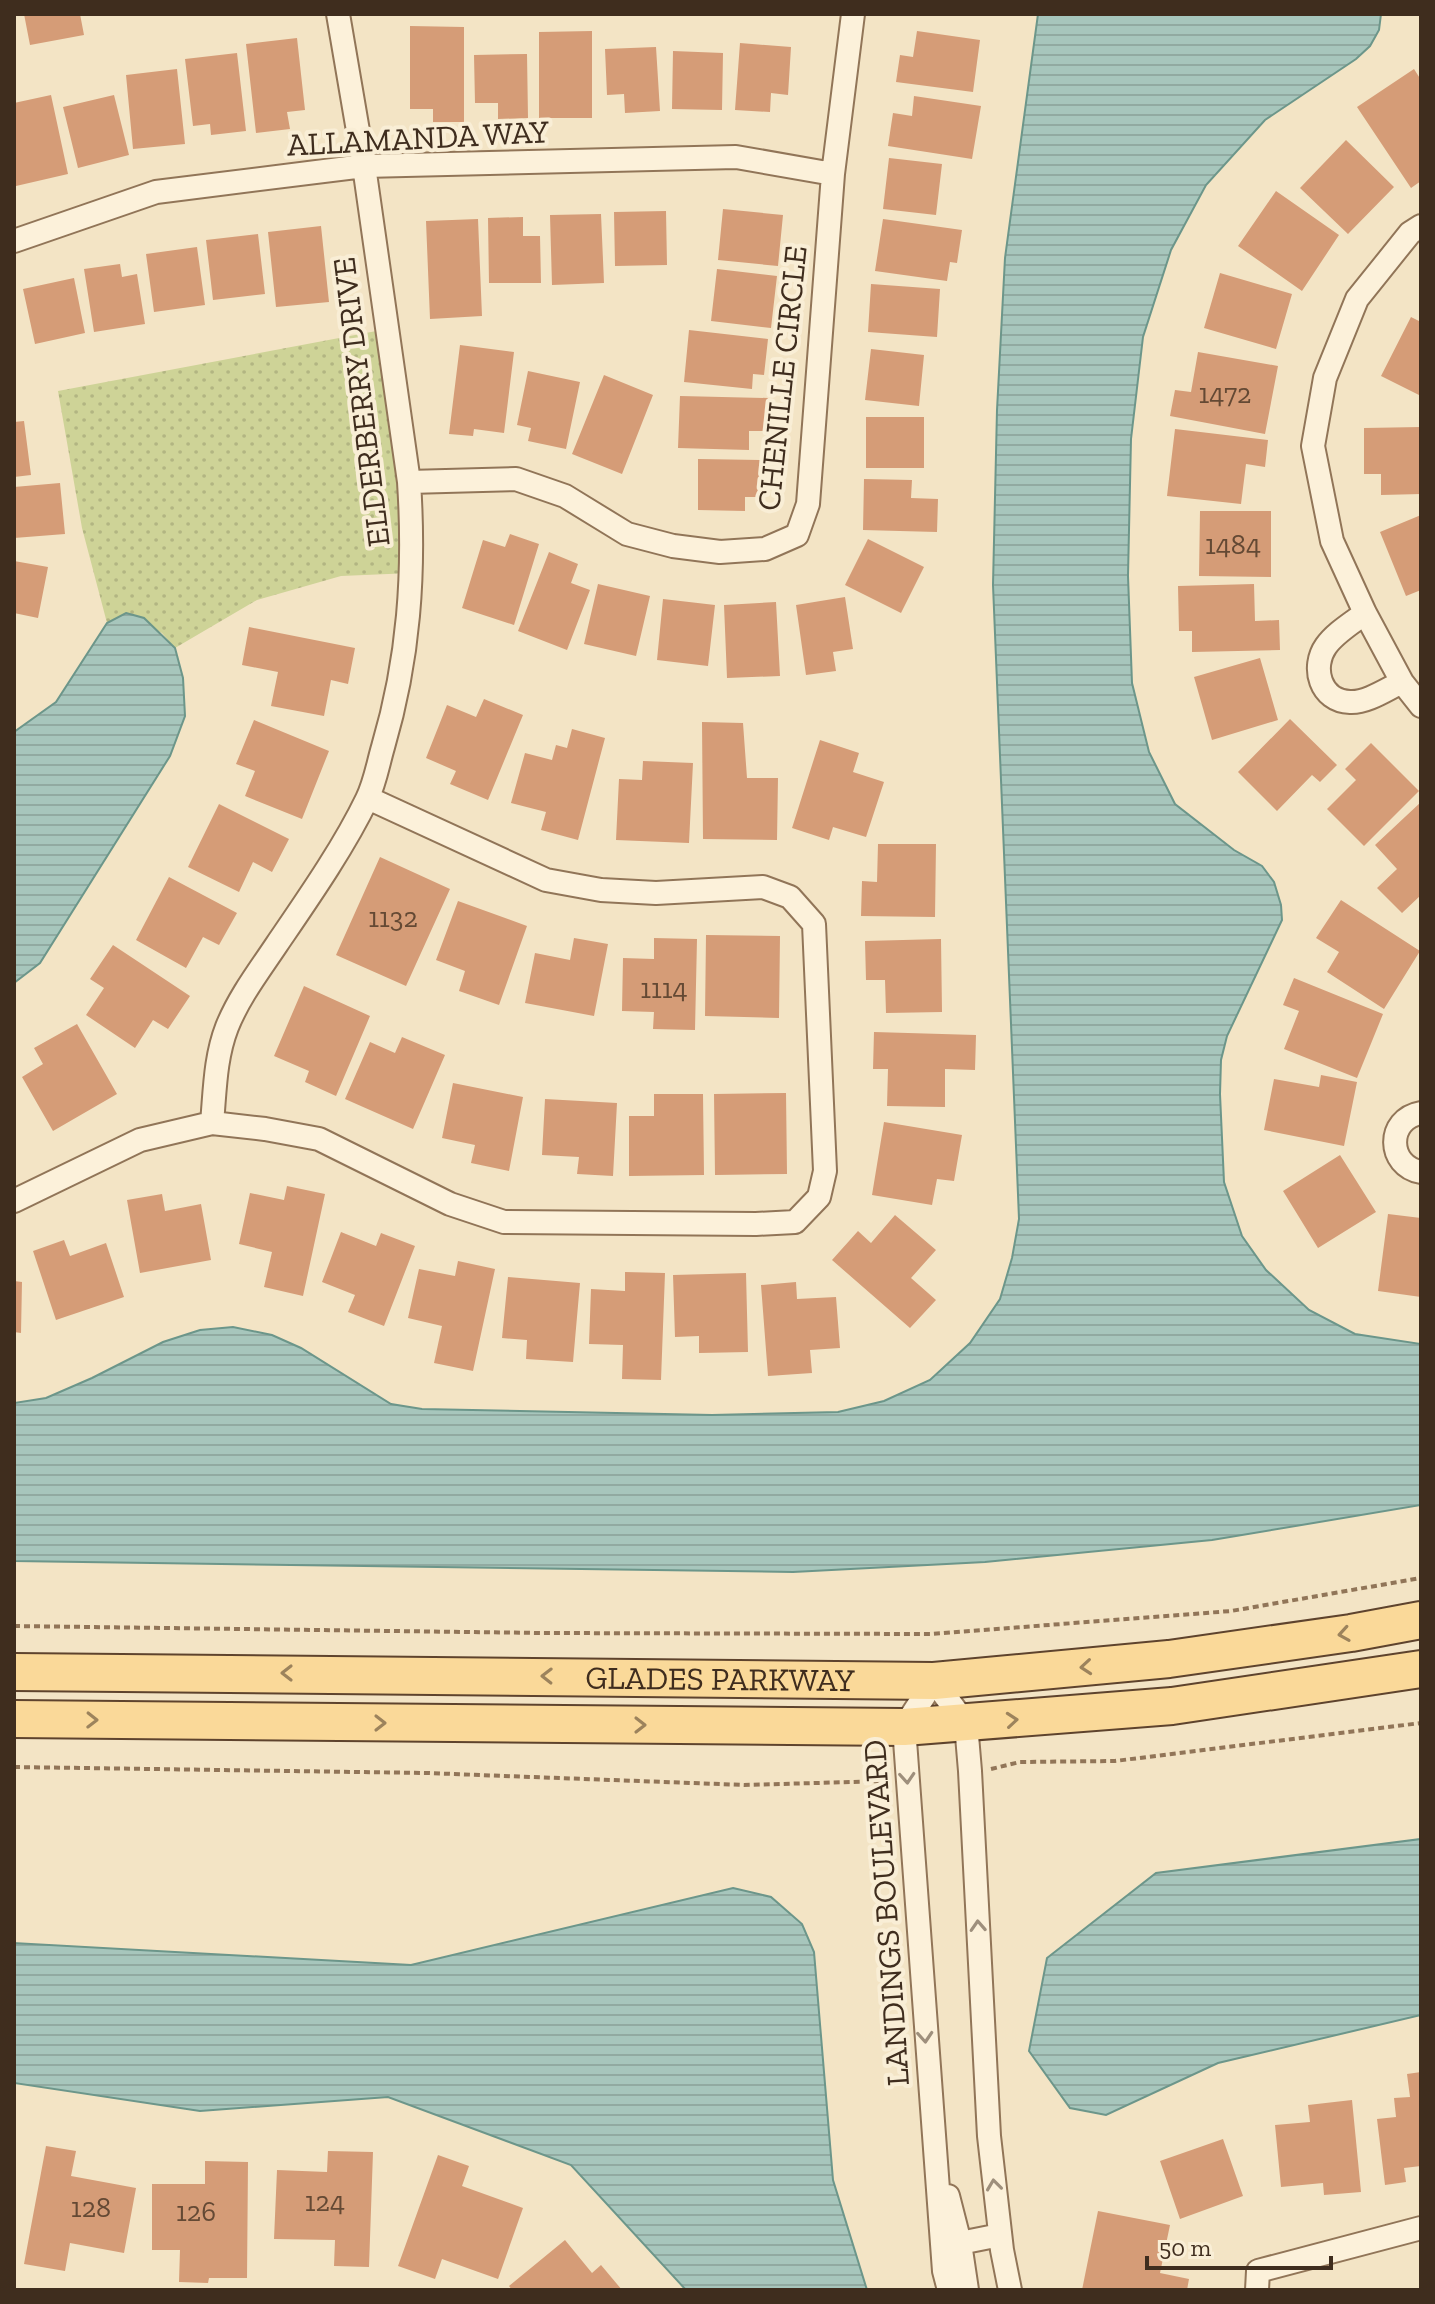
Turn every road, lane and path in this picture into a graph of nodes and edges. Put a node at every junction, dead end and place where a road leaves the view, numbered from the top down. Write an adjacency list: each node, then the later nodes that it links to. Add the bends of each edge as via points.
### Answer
1 (338, 14): 3 (street, ELDERBERRY DRIVE)
2 (853, 14): 4 (street, CHENILLE CIRCLE)
3 (364, 166): 4 (street, ALLAMANDA WAY, via 736,157); 6 (street, ALLAMANDA WAY, via 156,192); 7 (street, ELDERBERRY DRIVE)
4 (833, 174): 7 (street, CHENILLE CIRCLE, via 808,504 797,535 765,549 720,552 673,546 627,534 565,496 516,479)
5 (1421, 226): 8 (street, via 1357,299 1325,378 1313,446 1332,541)
6 (14, 241)
7 (409, 482): 11 (street, ELDERBERRY DRIVE, via 412,560 406,650)
8 (1365, 613): 9 (street); 9 (street, via 1327,644 1318,660 1322,687 1334,698 1351,702)
9 (1402, 682): 10 (street)
10 (1421, 706)
11 (368, 798): 13 (street, ELDERBERRY DRIVE, via 241,998 217,1060); 13 (street, via 546,880 656,893 763,887 790,897 814,924 825,1171 819,1197 795,1222 504,1222 450,1204 319,1139)
12 (1421, 1113): 14 (street, via 1403,1121 1394,1142 1402,1163)
13 (212, 1123): 15 (street, via 140,1140)
14 (1421, 1172)
15 (14, 1201)
16 (1421, 1578): 18 (path, via 1231,1611 931,1634)
17 (1421, 1620): 21 (main road, GLADES PARKWAY, one-way to 21, via 1169,1659)
18 (14, 1626)
19 (1421, 1669): 24 (main road, GLADES PARKWAY, one-way to 19, via 1172,1706)
20 (14, 1672): 21 (main road, GLADES PARKWAY, one-way to 20)
21 (934, 1681): 24 (street); 25 (street, LANDINGS BOULEVARD)
22 (14, 1719): 25 (main road, GLADES PARKWAY, one-way to 25)
23 (1421, 1723): 27 (path, via 1115,1761 1020,1762)
24 (966, 1724): 25 (main road, GLADES PARKWAY); 27 (street)
25 (904, 1727): 28 (street, LANDINGS BOULEVARD, one-way to 28)
26 (14, 1767): 28 (path, via 427,1773 744,1785)
27 (970, 1771): 31 (street, one-way to 27, via 989,2136)
28 (907, 1779): 29 (street, LANDINGS BOULEVARD, one-way to 29)
29 (933, 2137): 32 (street); 33 (street, LANDINGS BOULEVARD)
30 (1421, 2228): 36 (street, via 1258,2271)
31 (1000, 2235): 32 (street); 35 (street)
32 (960, 2243): 34 (street)
33 (949, 2290)
34 (967, 2290)
35 (1010, 2290)
36 (1257, 2290)

